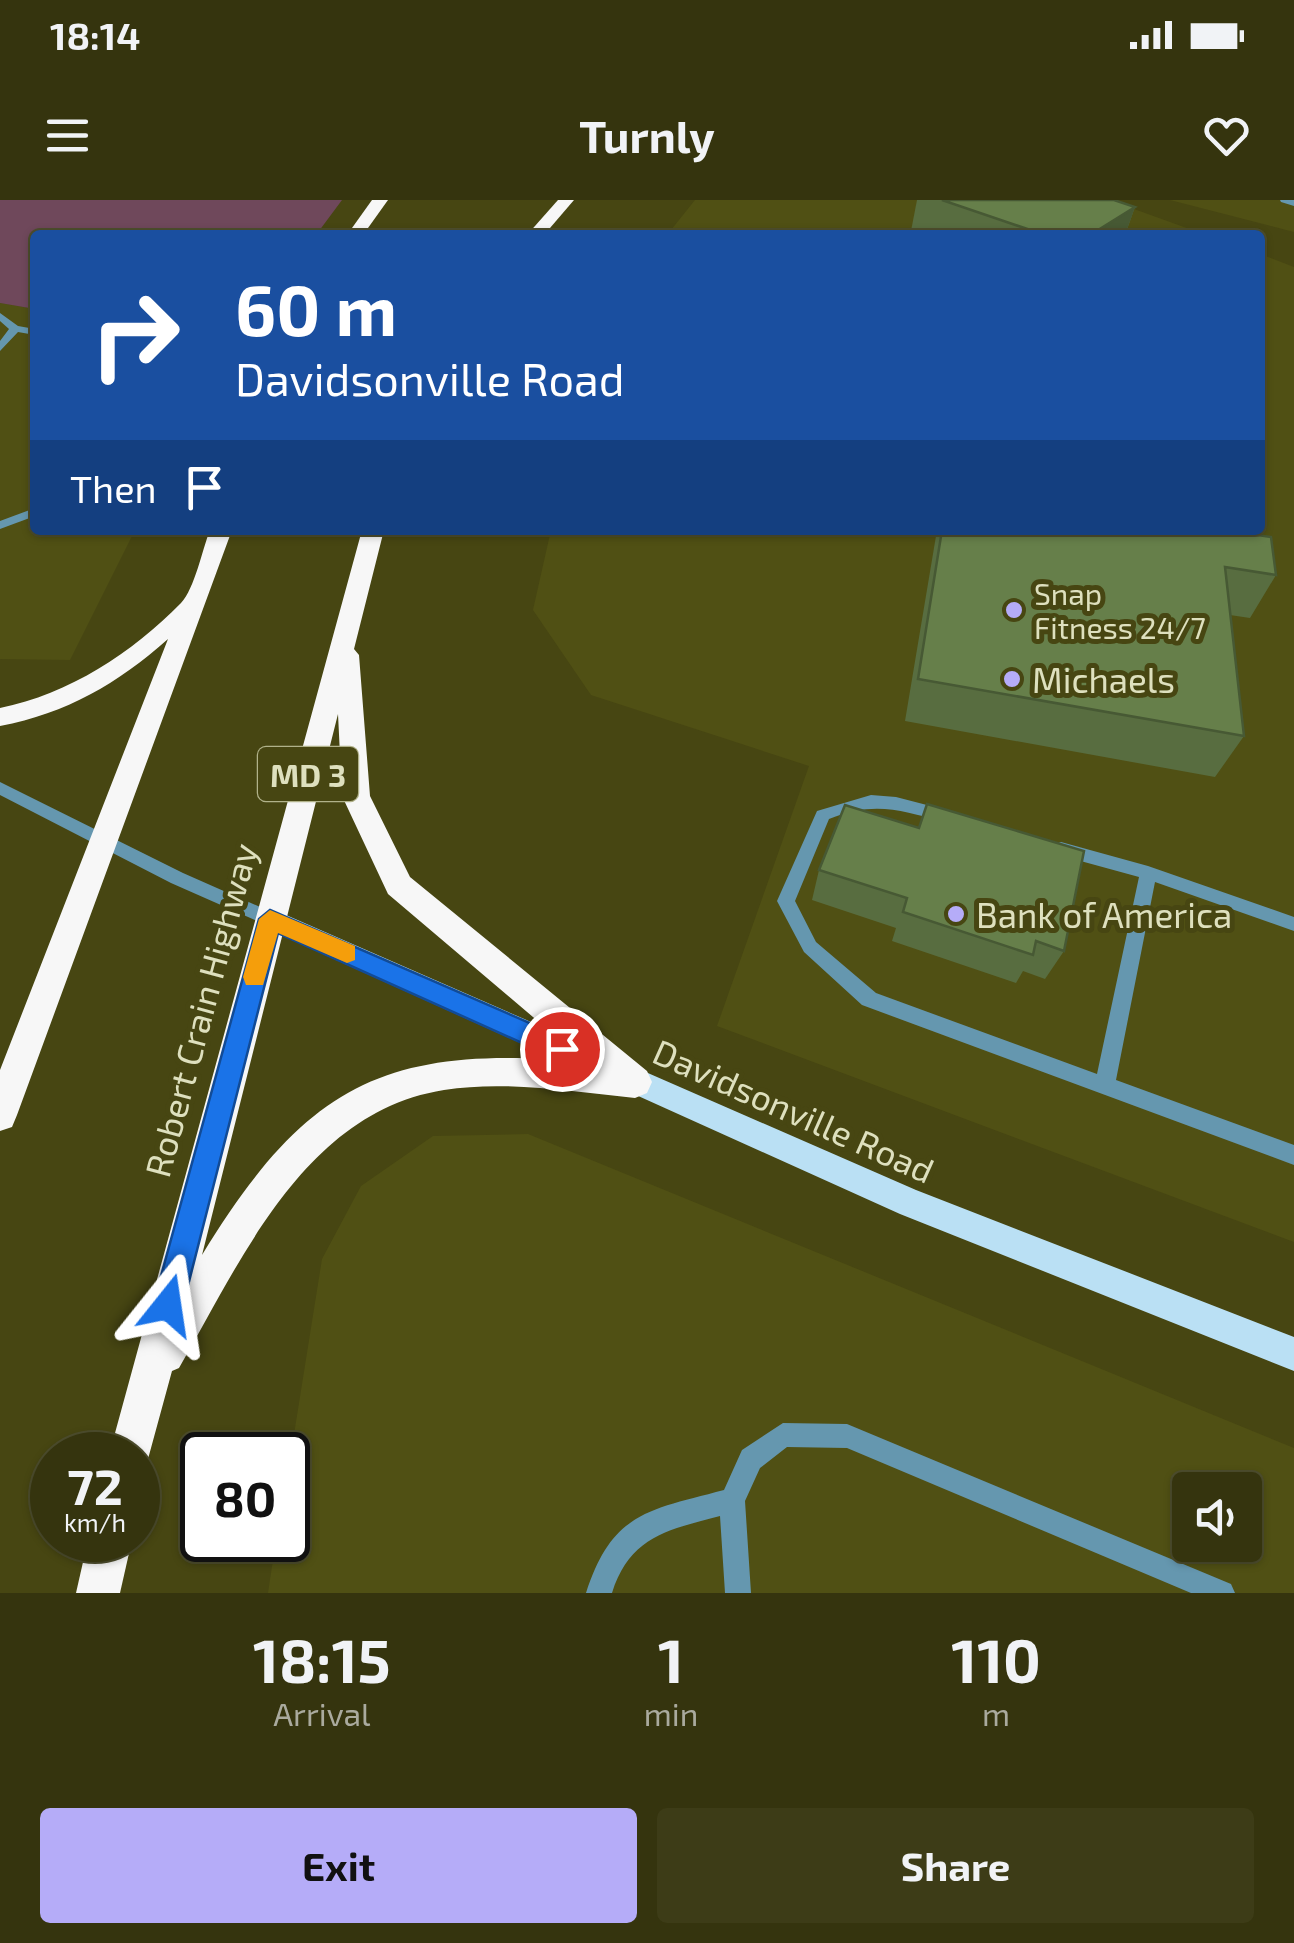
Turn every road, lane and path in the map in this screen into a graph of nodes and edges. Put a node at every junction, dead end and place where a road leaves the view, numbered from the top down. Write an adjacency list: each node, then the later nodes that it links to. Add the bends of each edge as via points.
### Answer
1 (380, 200): 5 (highway)
2 (566, 200): 6 (highway)
3 (1284, 200): 4 (street)
4 (1294, 202)
5 (359, 230)
6 (539, 230)
7 (0, 316): 8 (street)
8 (15, 328): 9 (street); 10 (street)
9 (30, 331)
10 (0, 348)
11 (30, 514): 12 (street)
12 (0, 526)
13 (219, 535): 15 (highway)
14 (372, 535): 16 (highway, Robert Crain Highway / MD 3)
15 (192, 604): 17 (highway, via 83,694); 20 (highway)
16 (346, 629): 23 (highway, Robert Crain Highway / MD 3); 25 (highway, via 356,796 399,884)
17 (0, 717)
18 (0, 788): 20 (street)
19 (960, 821): 26 (street, via 885,800 858,799 822,815 786,901 810,947 869,998)
20 (101, 840): 23 (street); 27 (highway)
21 (1035, 842): 22 (street)
22 (1148, 873): 24 (street); 26 (street)
23 (270, 919): 25 (main road, Davidsonville Road); 30 (highway, Robert Crain Highway / MD 3)
24 (1294, 924)
25 (635, 1082): 29 (main road, Davidsonville Road, via 911,1203); 30 (highway, via 516,1072 442,1074 382,1089 340,1110 297,1149 258,1202)
26 (1105, 1086): 28 (street)
27 (0, 1115)
28 (1294, 1154)
29 (1294, 1354)
30 (148, 1382): 31 (highway, Robert Crain Highway / MD 3)
31 (136, 1432)
32 (732, 1500): 35 (street, via 636,1528 604,1568); 36 (street); 37 (street, via 751,1460 784,1435 847,1436)
33 (105, 1562): 34 (highway)
34 (98, 1593)
35 (599, 1593)
36 (738, 1593)
37 (1222, 1593)

